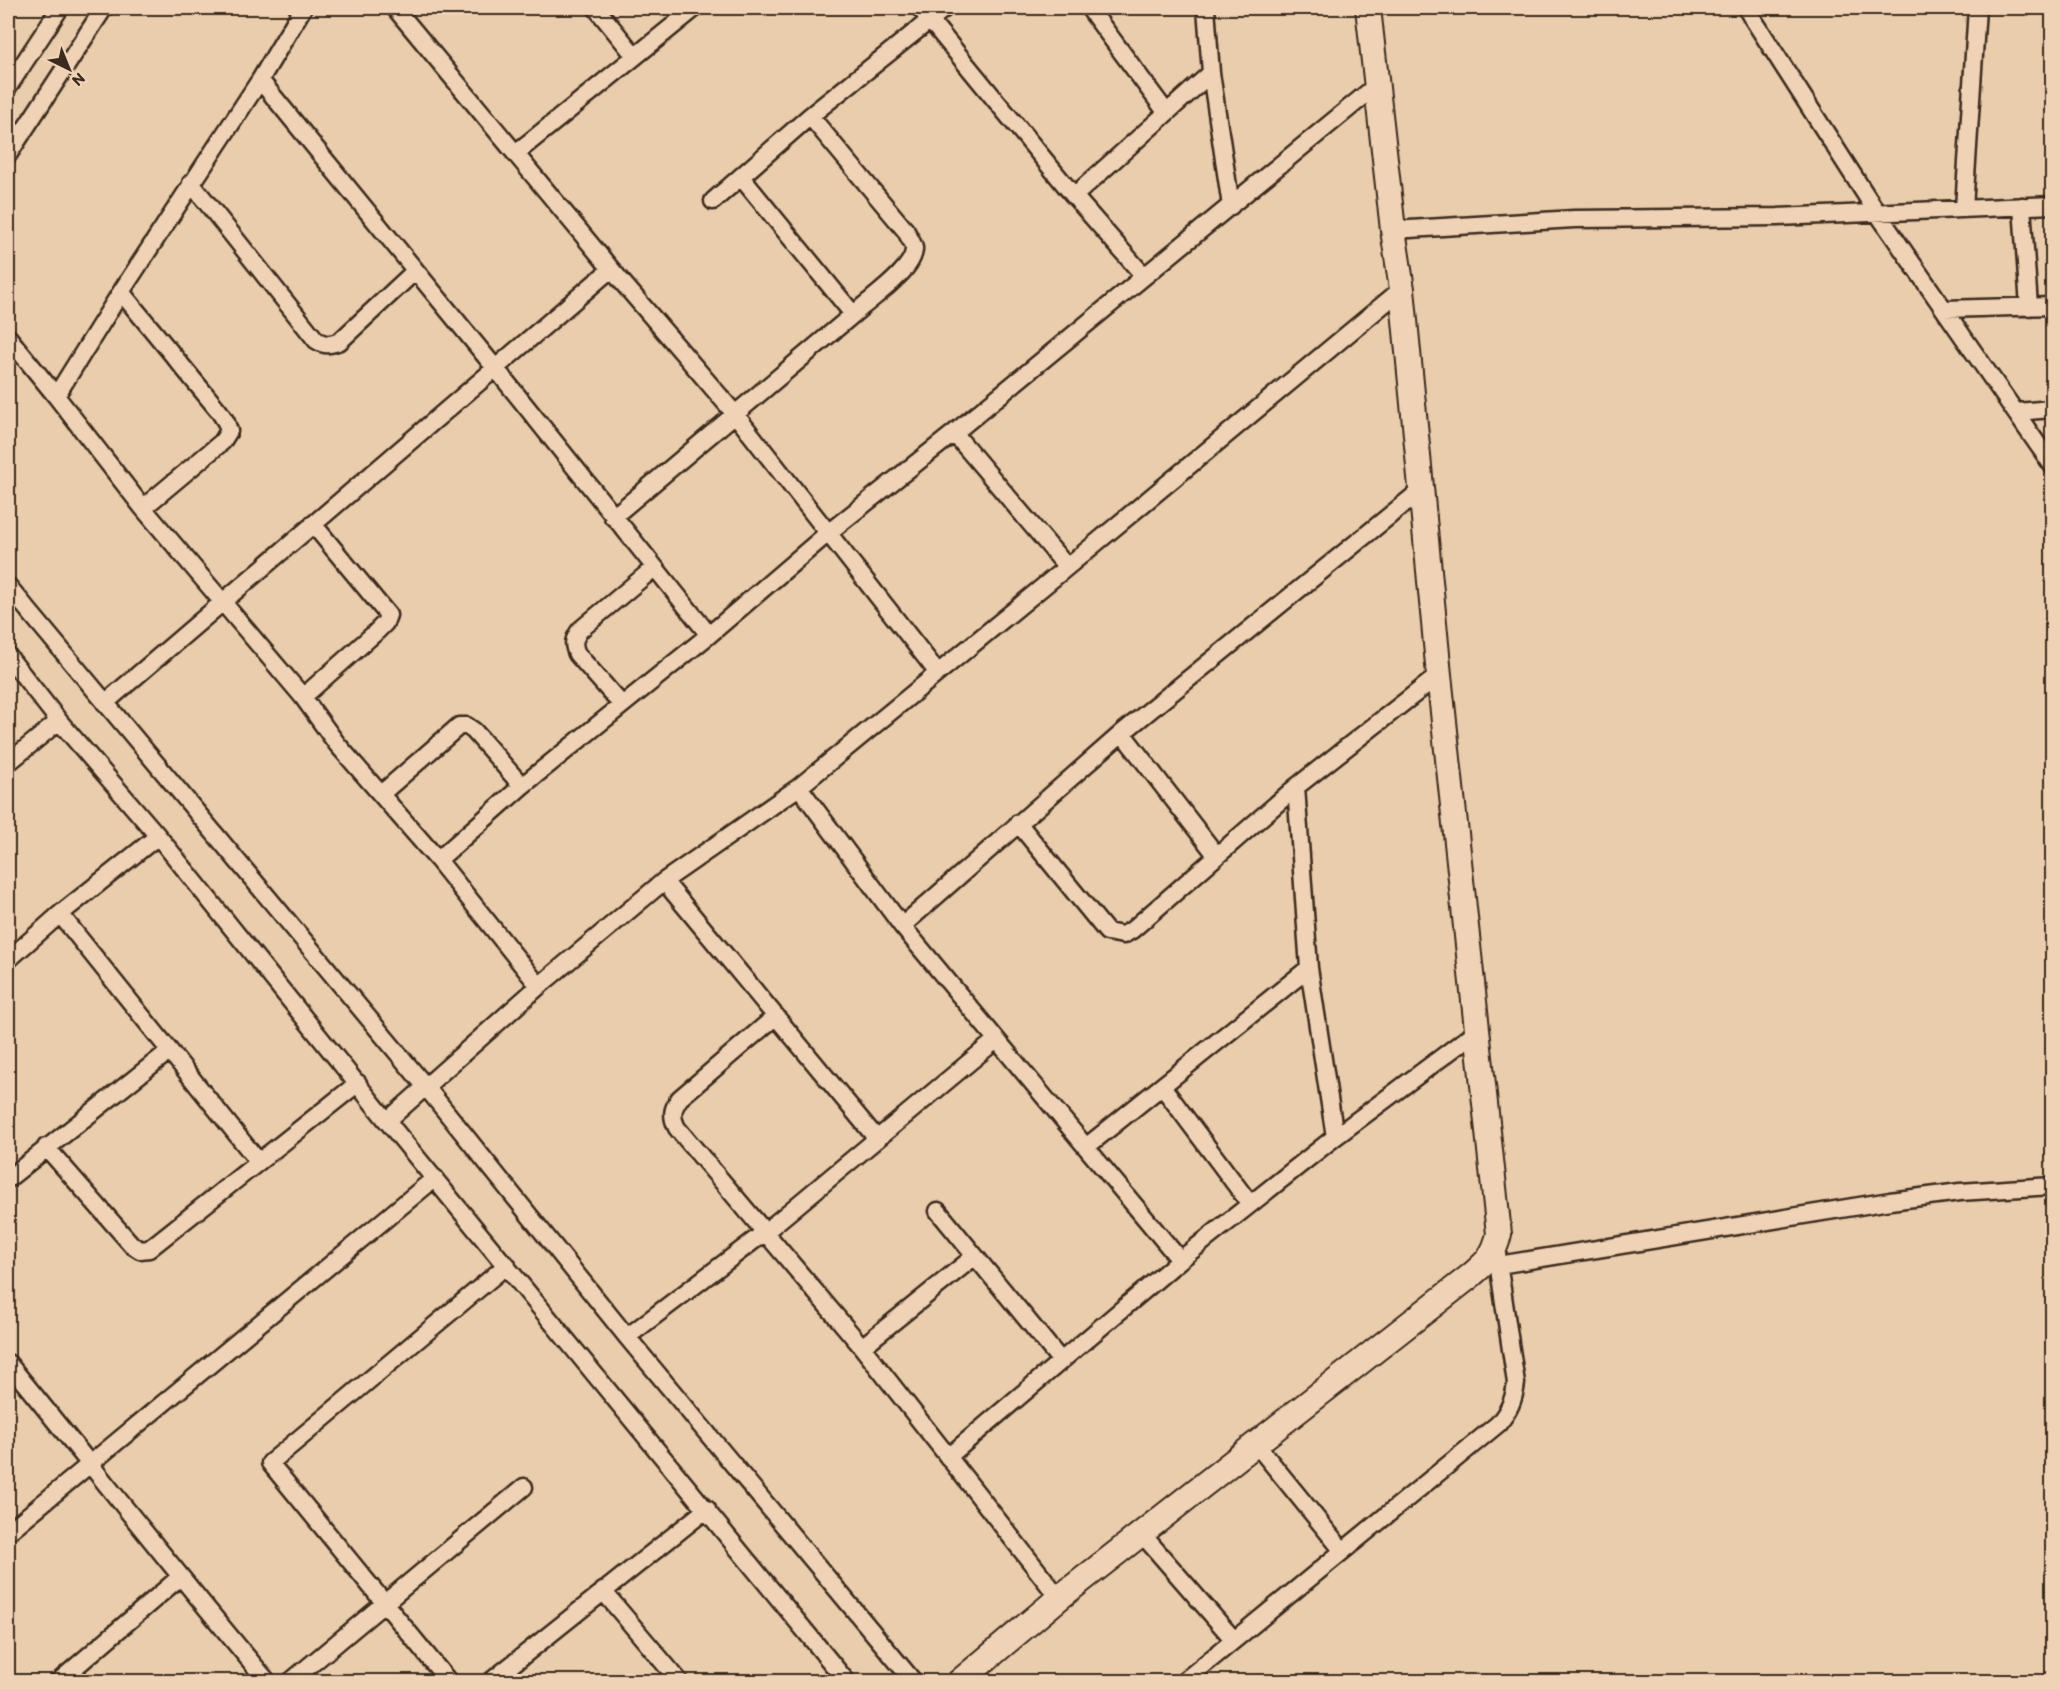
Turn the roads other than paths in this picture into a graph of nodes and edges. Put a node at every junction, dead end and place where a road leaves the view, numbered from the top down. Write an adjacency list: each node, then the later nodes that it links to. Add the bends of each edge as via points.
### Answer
1 (60, 8): 15 (street)
2 (104, 8): 23 (street)
3 (303, 8): 17 (street)
4 (395, 8): 22 (street)
5 (597, 8): 14 (street)
6 (695, 8): 14 (street)
7 (945, 8): 13 (street)
8 (1089, 8): 20 (street)
9 (1206, 8): 16 (street)
10 (1368, 8): 18 (street)
11 (1746, 8): 32 (street)
12 (1977, 8): 31 (street)
13 (925, 14): 21 (street); 26 (street)
14 (635, 56): 22 (street)
15 (13, 68): 19 (street)
16 (1211, 73): 20 (street); 29 (street)
17 (260, 80): 25 (street); 35 (street)
18 (1377, 85): 29 (street); 33 (street)
19 (8, 87)
20 (1166, 112): 26 (street)
21 (810, 116): 24 (street); 42 (street, via 906,231 914,247 911,261 900,274)
22 (516, 153): 34 (street)
23 (8, 155)
24 (741, 177): 27 (street); 42 (street)
25 (192, 183): 35 (street, via 323,344 340,341); 38 (street)
26 (1074, 196): 36 (street)
27 (713, 201)
28 (2052, 205): 30 (street)
29 (1231, 206): 36 (street)
30 (2022, 206): 31 (street); 40 (street)
31 (1964, 208): 32 (street)
32 (1878, 214): 33 (street, via 1574,219); 41 (street)
33 (1393, 230): 37 (street)
34 (611, 269): 44 (street); 48 (street)
35 (415, 271): 44 (street)
36 (1144, 276): 49 (street)
37 (1402, 289): 51 (street); 56 (street)
38 (121, 292): 45 (street); 52 (street, via 219,411 230,431)
39 (2052, 306): 40 (street)
40 (2029, 307): 41 (street)
41 (1944, 309): 47 (street)
42 (853, 314): 48 (street)
43 (8, 337): 45 (street)
44 (496, 369): 53 (street); 54 (street)
45 (56, 396): 52 (street)
46 (2052, 409): 47 (street)
47 (2016, 411): 50 (street)
48 (735, 414): 53 (street); 55 (street)
49 (954, 433): 55 (street); 56 (street)
50 (2052, 465)
51 (1420, 491): 63 (street); 68 (street)
52 (143, 508): 59 (street)
53 (613, 517): 57 (street)
54 (313, 524): 59 (street); 64 (street, via 388,615 375,633)
55 (828, 533): 60 (street); 62 (street)
56 (1067, 567): 62 (street)
57 (654, 568): 60 (street); 66 (street, via 574,639 577,654)
58 (8, 586): 65 (street)
59 (221, 602): 64 (street); 65 (street)
60 (709, 635): 66 (street)
61 (8, 656): 67 (street)
62 (938, 673): 71 (street)
63 (1439, 675): 72 (street); 85 (street)
64 (303, 697): 73 (street)
65 (105, 703): 90 (street)
66 (622, 705): 70 (street)
67 (59, 721): 69 (street); 75 (street)
68 (1122, 733): 74 (street); 76 (street)
69 (8, 764)
70 (522, 786): 73 (street, via 474,731 459,726); 77 (street)
71 (799, 787): 78 (street); 80 (street)
72 (1296, 787): 76 (street); 82 (street)
73 (381, 794): 77 (street)
74 (1018, 823): 76 (street, via 1107,932 1115,935 1132,930); 80 (street)
75 (158, 836): 79 (street); 88 (street)
76 (1217, 856)
77 (438, 860): 83 (street)
78 (664, 881): 83 (street); 84 (street)
79 (60, 914): 81 (street); 87 (street)
80 (902, 926): 86 (street)
81 (8, 960)
82 (1310, 968): 89 (street); 92 (street)
83 (539, 986): 90 (street)
84 (776, 1016): 93 (street); 102 (street, via 680,1098 672,1118)
85 (1477, 1031): 92 (street); 104 (street, via 1499,1234)
86 (996, 1040): 93 (street); 95 (street)
87 (168, 1052): 94 (street); 96 (street)
88 (358, 1083): 91 (street); 96 (street)
89 (1162, 1086): 95 (street); 100 (street)
90 (426, 1087): 91 (street); 107 (street)
91 (387, 1121): 97 (street)
92 (1335, 1137): 100 (street)
93 (877, 1139): 102 (street)
94 (46, 1147): 96 (street, via 140,1250 149,1249); 98 (street)
95 (1086, 1147): 105 (street)
96 (258, 1161)
97 (435, 1178): 106 (street); 113 (street)
98 (8, 1179)
99 (2052, 1186): 104 (street, via 1890,1200)
100 (1250, 1204): 105 (street)
101 (938, 1211): 103 (street)
102 (765, 1232): 107 (street); 108 (street)
103 (975, 1256): 108 (street); 109 (street)
104 (1497, 1257): 111 (street); 118 (street, via 1516,1383 1508,1412)
105 (1180, 1260): 109 (street)
106 (507, 1265): 115 (street); 122 (street, via 270,1463)
107 (627, 1336): 131 (street)
108 (862, 1347): 112 (street)
109 (1061, 1361): 112 (street)
110 (8, 1363): 113 (street)
111 (1256, 1444): 117 (street); 118 (street)
112 (948, 1457): 121 (street)
113 (91, 1464): 116 (street); 119 (street)
114 (524, 1487): 122 (street)
115 (707, 1509): 120 (street); 130 (street)
116 (8, 1532)
117 (1142, 1533): 121 (street); 123 (street)
118 (1343, 1551): 123 (street)
119 (180, 1577): 124 (street); 125 (street)
120 (603, 1591): 128 (street); 129 (street)
121 (1059, 1598): 132 (street)
122 (384, 1603): 126 (street); 127 (street)
123 (1234, 1640): 133 (street)
124 (66, 1679)
125 (268, 1682)
126 (290, 1682)
127 (449, 1682)
128 (490, 1682)
129 (680, 1682)
130 (846, 1682)
131 (914, 1682)
132 (959, 1682)
133 (1183, 1682)

